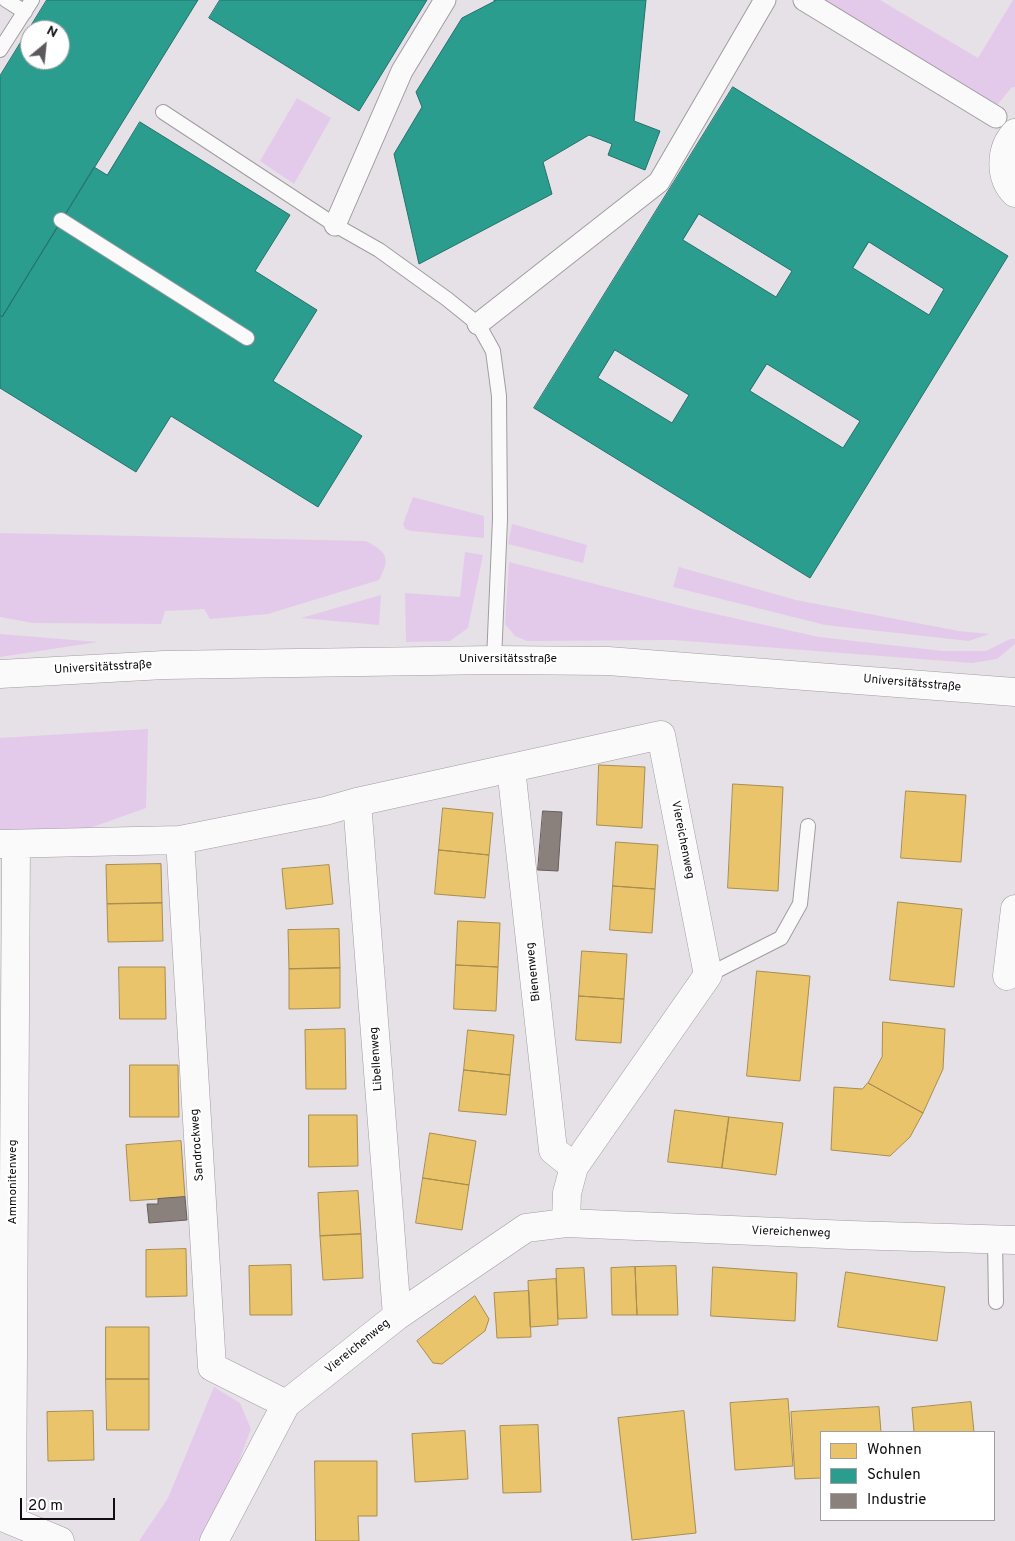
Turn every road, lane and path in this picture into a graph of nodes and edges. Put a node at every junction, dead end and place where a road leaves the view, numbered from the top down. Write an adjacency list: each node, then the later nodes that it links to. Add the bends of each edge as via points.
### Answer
1 (6, 0): 5 (lane)
2 (445, 0): 11 (street, via 402,72)
3 (765, 0): 12 (street, via 659,182)
4 (804, 0): 8 (street)
5 (29, 6): 6 (lane)
6 (0, 50)
7 (163, 112): 11 (lane)
8 (1005, 125): 9 (street, via 1009,139 1002,161 1010,188)
9 (1015, 193)
10 (61, 220): 13 (lane)
11 (335, 225): 12 (lane, via 379,250)
12 (478, 324): 14 (lane, via 493,351 499,396 500,526)
13 (247, 338)
14 (494, 660): 15 (street, Universitätsstraße, via 164,665); 16 (street, Universitätsstraße, via 608,660)
15 (0, 674)
16 (1015, 692)
17 (511, 768): 18 (street); 23 (street, Viereichenweg, via 661,735); 25 (street, Bienenweg, via 553,1150)
18 (357, 802): 20 (street, via 324,812); 29 (street, Libellenweg)
19 (808, 826): 23 (lane, via 800,904 782,938)
20 (180, 840): 21 (street); 30 (street, Sandrockweg, via 212,1367)
21 (8, 844): 31 (street, Ammonitenweg)
22 (1015, 909): 24 (street)
23 (708, 975): 25 (street)
24 (1007, 976)
25 (574, 1168): 26 (street, via 567,1194)
26 (566, 1223): 27 (street, Viereichenweg); 29 (street, Viereichenweg, via 526,1228)
27 (1005, 1240): 28 (lane)
28 (996, 1302)
29 (398, 1316): 30 (street, Viereichenweg)
30 (286, 1404): 33 (street, Viereichenweg)
31 (6, 1518): 32 (street)
32 (60, 1541)
33 (214, 1541)

